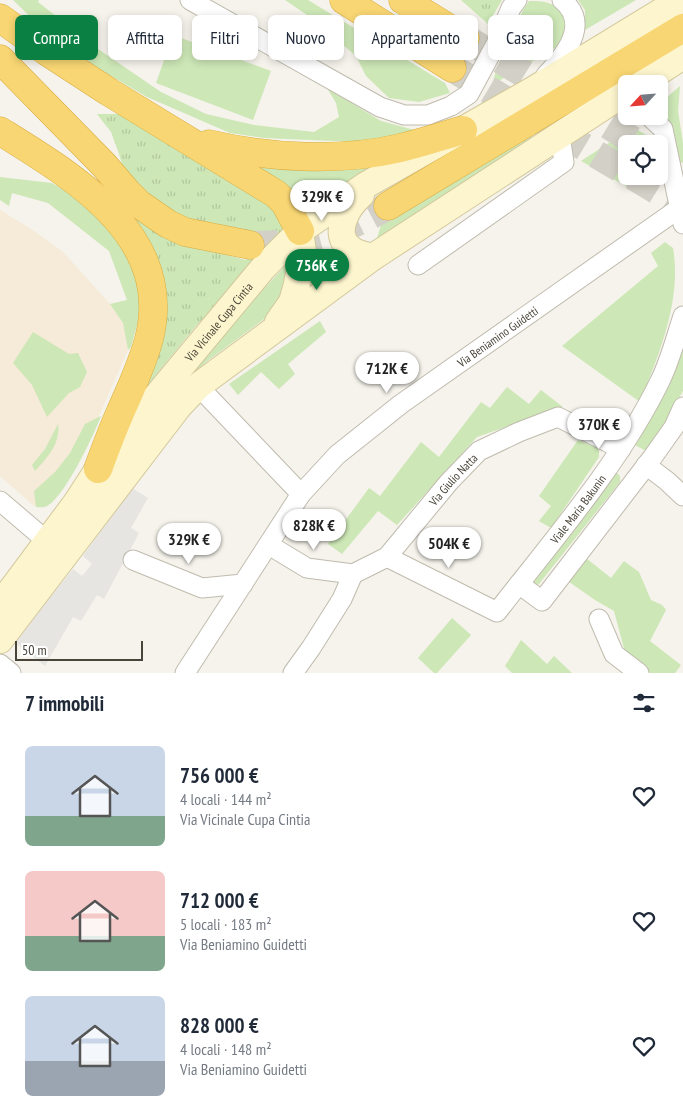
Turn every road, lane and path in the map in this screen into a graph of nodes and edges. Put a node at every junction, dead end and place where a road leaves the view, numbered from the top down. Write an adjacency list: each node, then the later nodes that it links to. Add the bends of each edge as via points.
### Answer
1 (190, 0): 6 (street, via 380,107 404,115 428,116 469,94)
2 (323, 0): 11 (highway)
3 (344, 0): 9 (highway)
4 (404, 0): 5 (highway, via 465,38)
5 (428, 0)
6 (516, 0)
7 (562, 0): 18 (street, via 576,29 570,46)
8 (680, 0): 18 (main road, Via Vicinale Cupa Cintia)
9 (368, 15)
10 (2, 16): 24 (highway, via 46,51)
11 (354, 16)
12 (683, 28): 29 (highway)
13 (683, 56): 17 (main road)
14 (0, 59): 28 (highway)
15 (439, 60): 16 (highway)
16 (452, 68)
17 (654, 75)
18 (532, 90): 21 (main road, Via Vicinale Cupa Cintia)
19 (618, 101): 23 (main road)
20 (659, 125): 27 (street, via 663,129)
21 (463, 130): 24 (highway, via 400,148 329,156 241,151); 26 (main road, Via Vicinale Cupa Cintia)
22 (0, 131): 25 (highway)
23 (560, 136): 33 (main road); 34 (street, via 564,162)
24 (189, 139): 31 (highway, via 276,194 285,202)
25 (45, 159): 28 (highway, via 110,181); 41 (highway, via 95,198 123,225 135,240 152,290 149,338)
26 (384, 174): 31 (main road, Via Vicinale Cupa Cintia); 33 (main road, via 355,200 341,234 351,249)
27 (679, 182): 30 (street)
28 (127, 192): 32 (highway, via 155,216 185,232)
29 (388, 206)
30 (682, 215): 43 (street, Via Beniamino Guidetti, via 401,404 337,454)
31 (300, 231): 36 (main road, via 303,252 292,302); 41 (main road, Via Vicinale Cupa Cintia, via 263,268)
32 (250, 245)
33 (373, 257): 36 (main road)
34 (418, 265)
35 (683, 316): 39 (street, Viale Maria Bakunin, via 661,380)
36 (269, 335): 37 (main road)
37 (198, 386): 43 (street); 56 (main road, via 178,406)
38 (683, 407): 40 (street, via 674,427)
39 (621, 449): 42 (street, Viale Maria Bakunin); 49 (street, Via Giulio Natta, via 558,417 519,432 479,451)
40 (646, 466): 44 (street); 45 (street)
41 (98, 469): 47 (main road, Via Vicinale Cupa Cintia)
42 (598, 480): 44 (street); 53 (street, Viale Maria Bakunin)
43 (301, 494): 48 (street, Via Beniamino Guidetti)
44 (621, 496): 53 (street, via 542,601)
45 (683, 496)
46 (0, 501): 47 (street)
47 (48, 542): 54 (main road, Via Vicinale Cupa Cintia)
48 (269, 545): 51 (street, via 307,568); 52 (street, Via Beniamino Guidetti)
49 (387, 557): 51 (street, Via Giulio Natta); 53 (street, Viale Maria Bakunin, via 497,612)
50 (133, 560): 52 (street, via 202,588)
51 (353, 574): 60 (street, via 342,599)
52 (243, 584): 59 (street, Via Beniamino Guidetti)
53 (519, 584)
54 (0, 604)
55 (599, 619): 61 (street, via 614,654)
56 (0, 640)
57 (0, 664): 58 (street)
58 (11, 673)
59 (185, 673)
60 (293, 673)
61 (639, 673)

